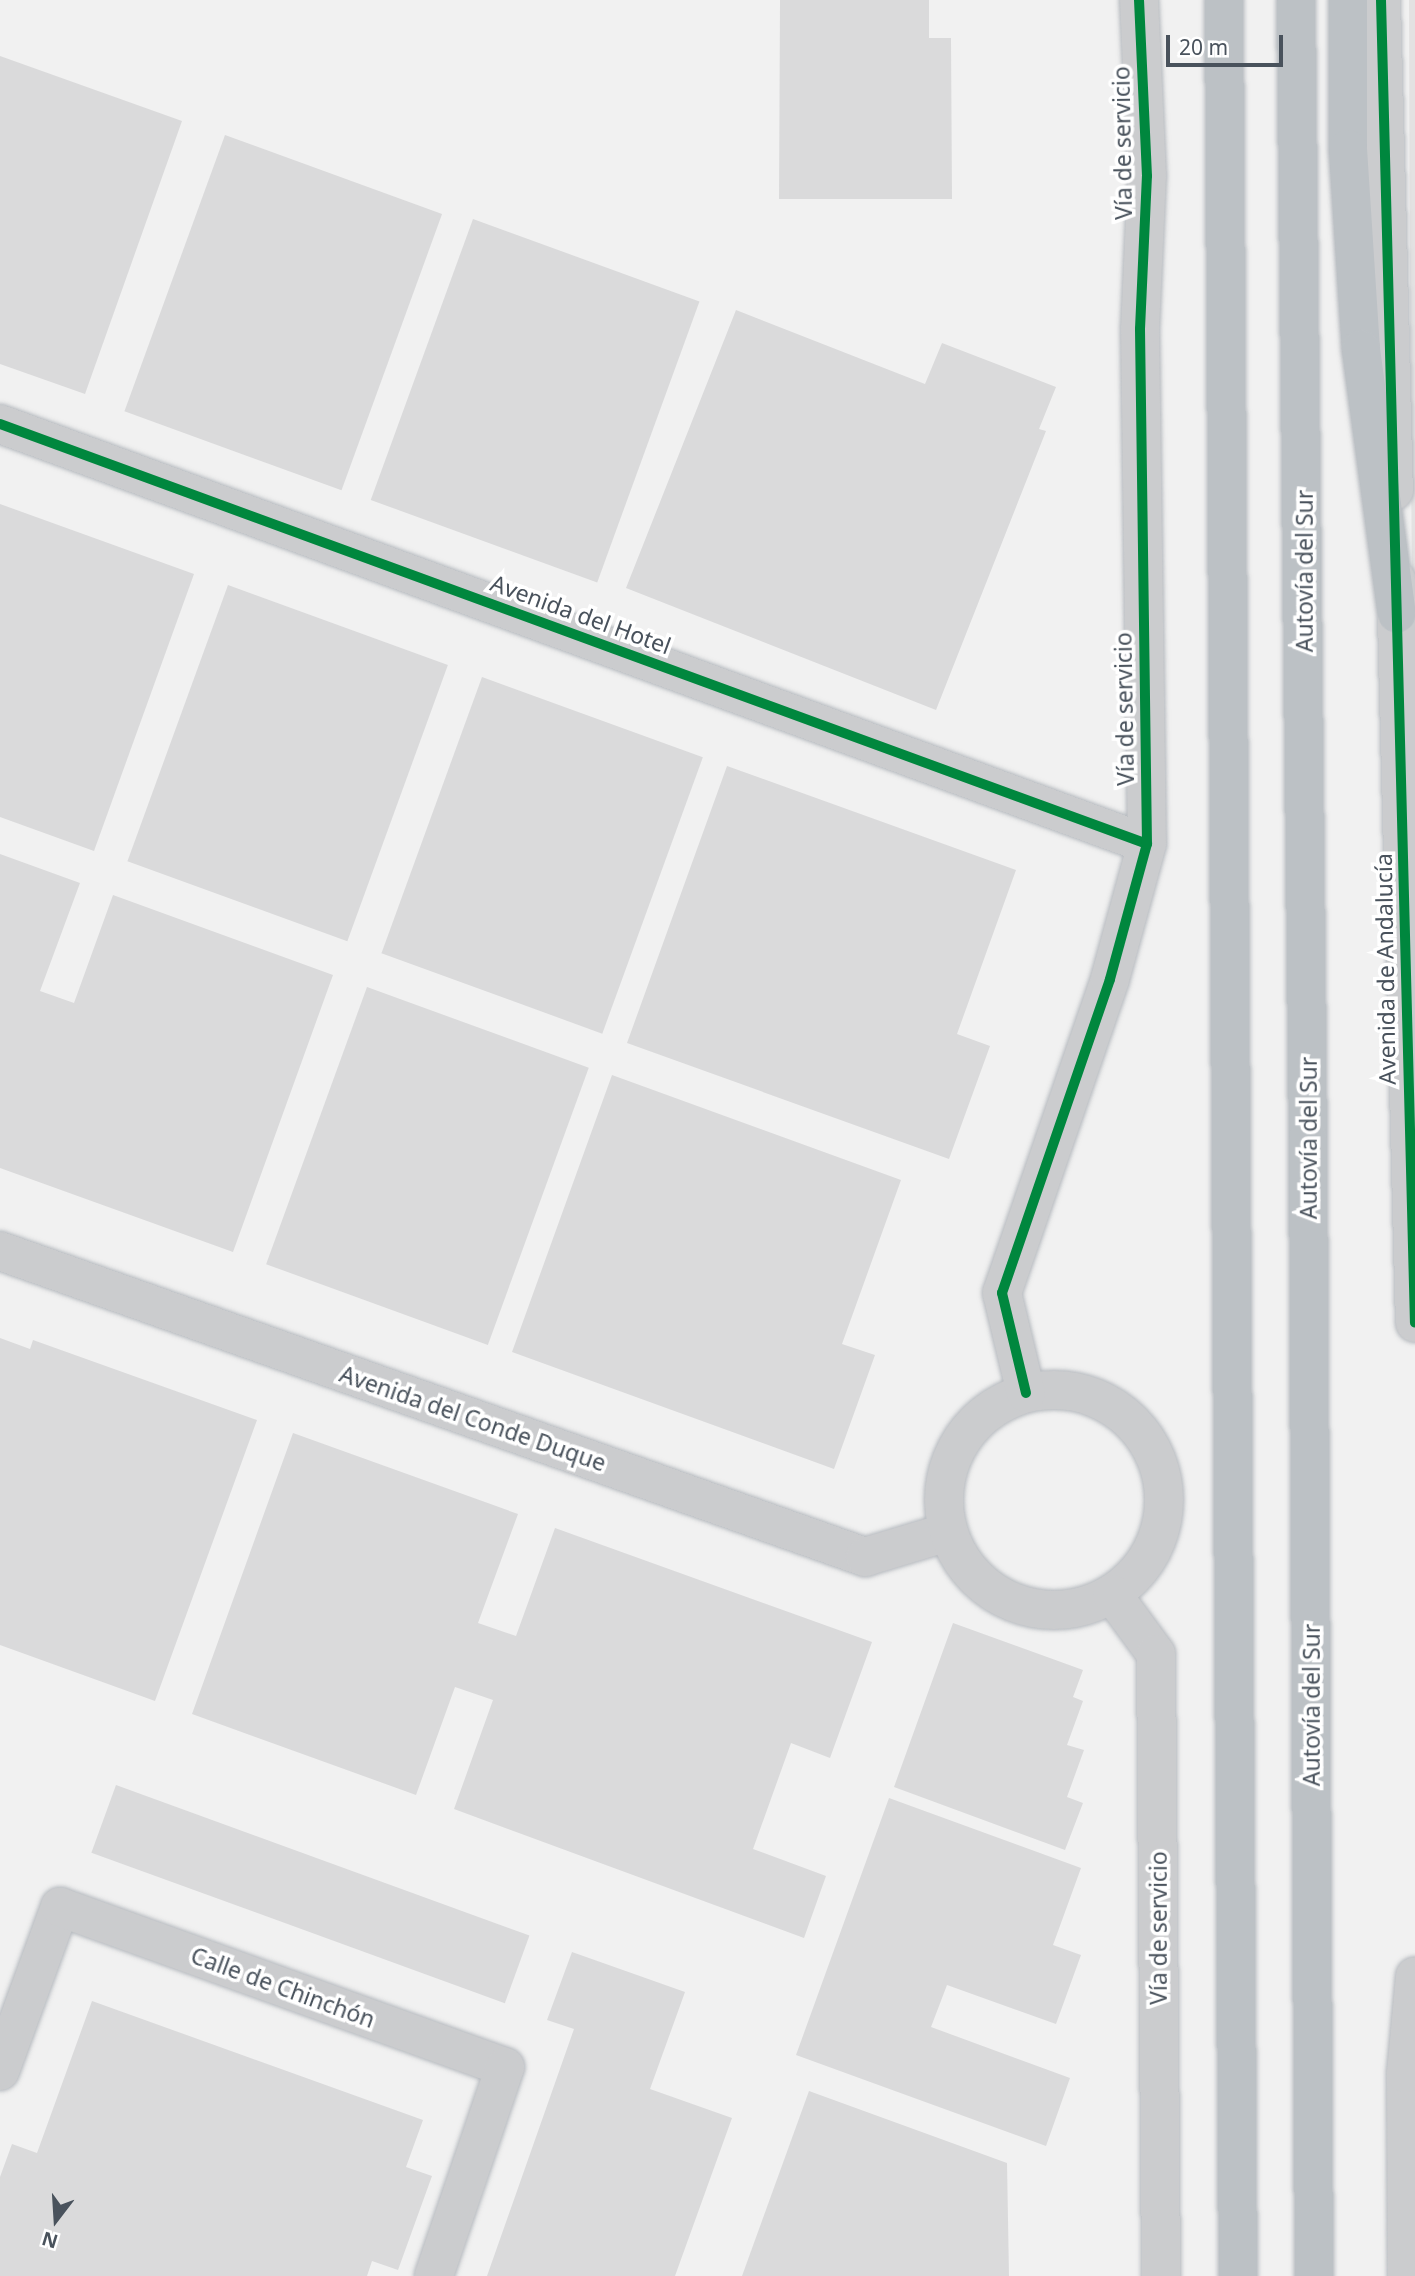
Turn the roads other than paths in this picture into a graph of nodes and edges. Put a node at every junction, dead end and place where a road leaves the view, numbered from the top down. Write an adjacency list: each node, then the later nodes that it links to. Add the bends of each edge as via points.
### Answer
1 (1139, 0): 8 (street, Vía de servicio, via 1147,176 1140,329)
2 (1224, 0): 18 (highway)
3 (1296, 0): 19 (highway, Autovía del Sur)
4 (1348, 0): 7 (highway, via 1348,149 1362,349)
5 (1381, 0): 7 (street)
6 (0, 424): 8 (street, Avenida del Hotel)
7 (1397, 614): 10 (street, Avenida de Andalucía)
8 (1147, 844): 11 (street, Vía de servicio, via 1110,979 1002,1293)
9 (0, 1251): 12 (street, Avenida del Conde Duque, via 865,1557)
10 (1415, 1323)
11 (1026, 1393): 12 (street, via 975,1423 958,1446 947,1474); 13 (street, via 1078,1392 1102,1401 1125,1415 1156,1457 1164,1482 1160,1534 1133,1578)
12 (948, 1532): 13 (street, via 963,1562 986,1586 1015,1603 1048,1610 1081,1607)
13 (1112, 1594): 17 (street, Vía de servicio, via 1156,1654)
14 (1415, 1976): 20 (street, via 1406,2073)
15 (0, 2071): 16 (street, Calle de Chinchón, via 60,1907 505,2067)
16 (434, 2276)
17 (1161, 2276)
18 (1238, 2276)
19 (1314, 2276)
20 (1407, 2276)

